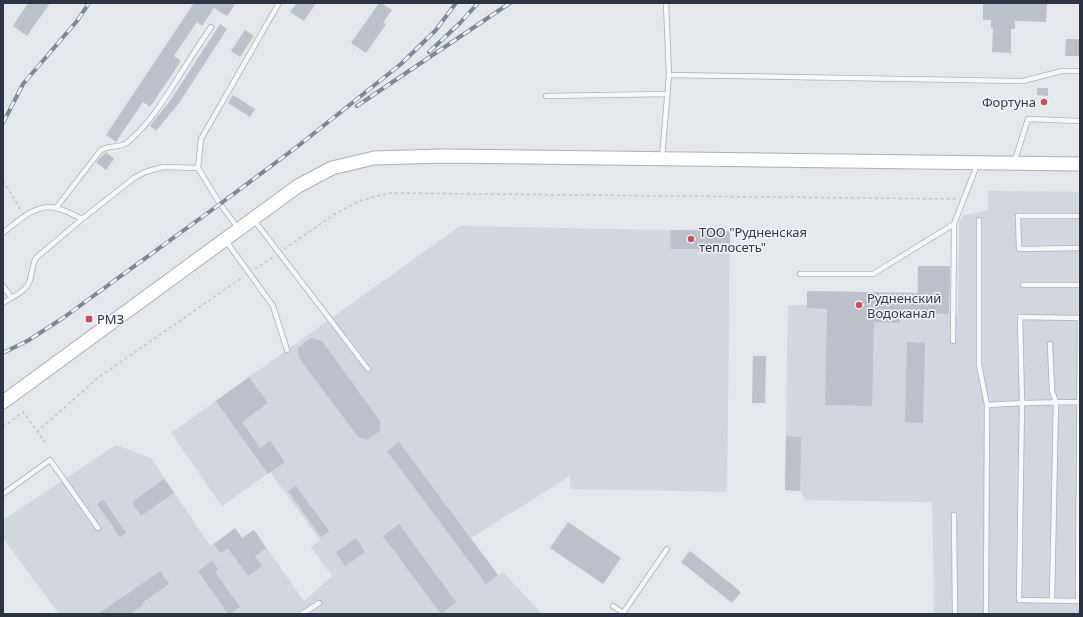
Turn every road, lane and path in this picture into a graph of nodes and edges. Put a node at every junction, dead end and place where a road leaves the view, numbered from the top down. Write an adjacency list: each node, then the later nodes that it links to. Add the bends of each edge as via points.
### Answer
1 (279, 3): 13 (lane, via 201,139)
2 (666, 3): 5 (lane)
3 (211, 27): 16 (lane, via 162,103 139,132 122,146 103,148)
4 (1080, 71): 5 (lane, via 1062,71 1023,81)
5 (668, 75): 6 (lane)
6 (667, 94): 7 (lane); 9 (lane)
7 (546, 96)
8 (1080, 121): 11 (lane, via 1028,119)
9 (662, 159): 10 (street); 20 (street, via 442,156 374,158 332,168 298,186)
10 (978, 163): 11 (street); 15 (lane)
11 (1014, 164): 12 (street)
12 (1080, 164)
13 (198, 168): 19 (lane, via 164,167 145,172); 23 (lane)
14 (3, 181): 17 (path)
15 (964, 199): 22 (lane); 27 (path, via 390,193 359,201 335,214)
16 (56, 208): 17 (lane, via 46,207); 19 (lane)
17 (24, 216): 24 (lane)
18 (1080, 216): 26 (lane, via 1018,216 1019,249)
19 (82, 219): 33 (lane, via 36,258 27,286)
20 (253, 219): 23 (street); 27 (lane)
21 (979, 220): 43 (lane, via 979,365)
22 (954, 224): 29 (lane, via 873,274); 35 (lane)
23 (239, 229): 25 (street)
24 (3, 232)
25 (225, 239): 28 (lane); 39 (street)
26 (1080, 248)
27 (279, 253): 28 (path); 38 (lane)
28 (249, 273): 37 (lane, via 273,306); 45 (path, via 99,377)
29 (800, 274)
30 (1022, 285): 31 (lane)
31 (1080, 285)
32 (3, 286): 33 (lane)
33 (11, 297): 34 (lane)
34 (3, 303)
35 (953, 341)
36 (1050, 344): 40 (lane, via 1052,391)
37 (287, 350)
38 (368, 369)
39 (3, 402)
40 (1056, 402): 41 (lane); 42 (lane); 51 (lane)
41 (1080, 402): 42 (lane, via 1080,318 1020,317); 52 (lane)
42 (1022, 403): 43 (lane); 51 (lane, via 1019,600)
43 (987, 405): 58 (lane)
44 (3, 427): 45 (path, via 23,412)
45 (37, 432): 46 (path)
46 (45, 442)
47 (3, 494): 49 (lane, via 50,460)
48 (954, 515): 57 (lane)
49 (98, 528)
50 (667, 549): 55 (lane)
51 (1052, 600): 52 (lane)
52 (1079, 601)
53 (319, 603): 56 (lane)
54 (613, 606): 55 (lane)
55 (624, 613)
56 (302, 614)
57 (955, 614)
58 (986, 614)

